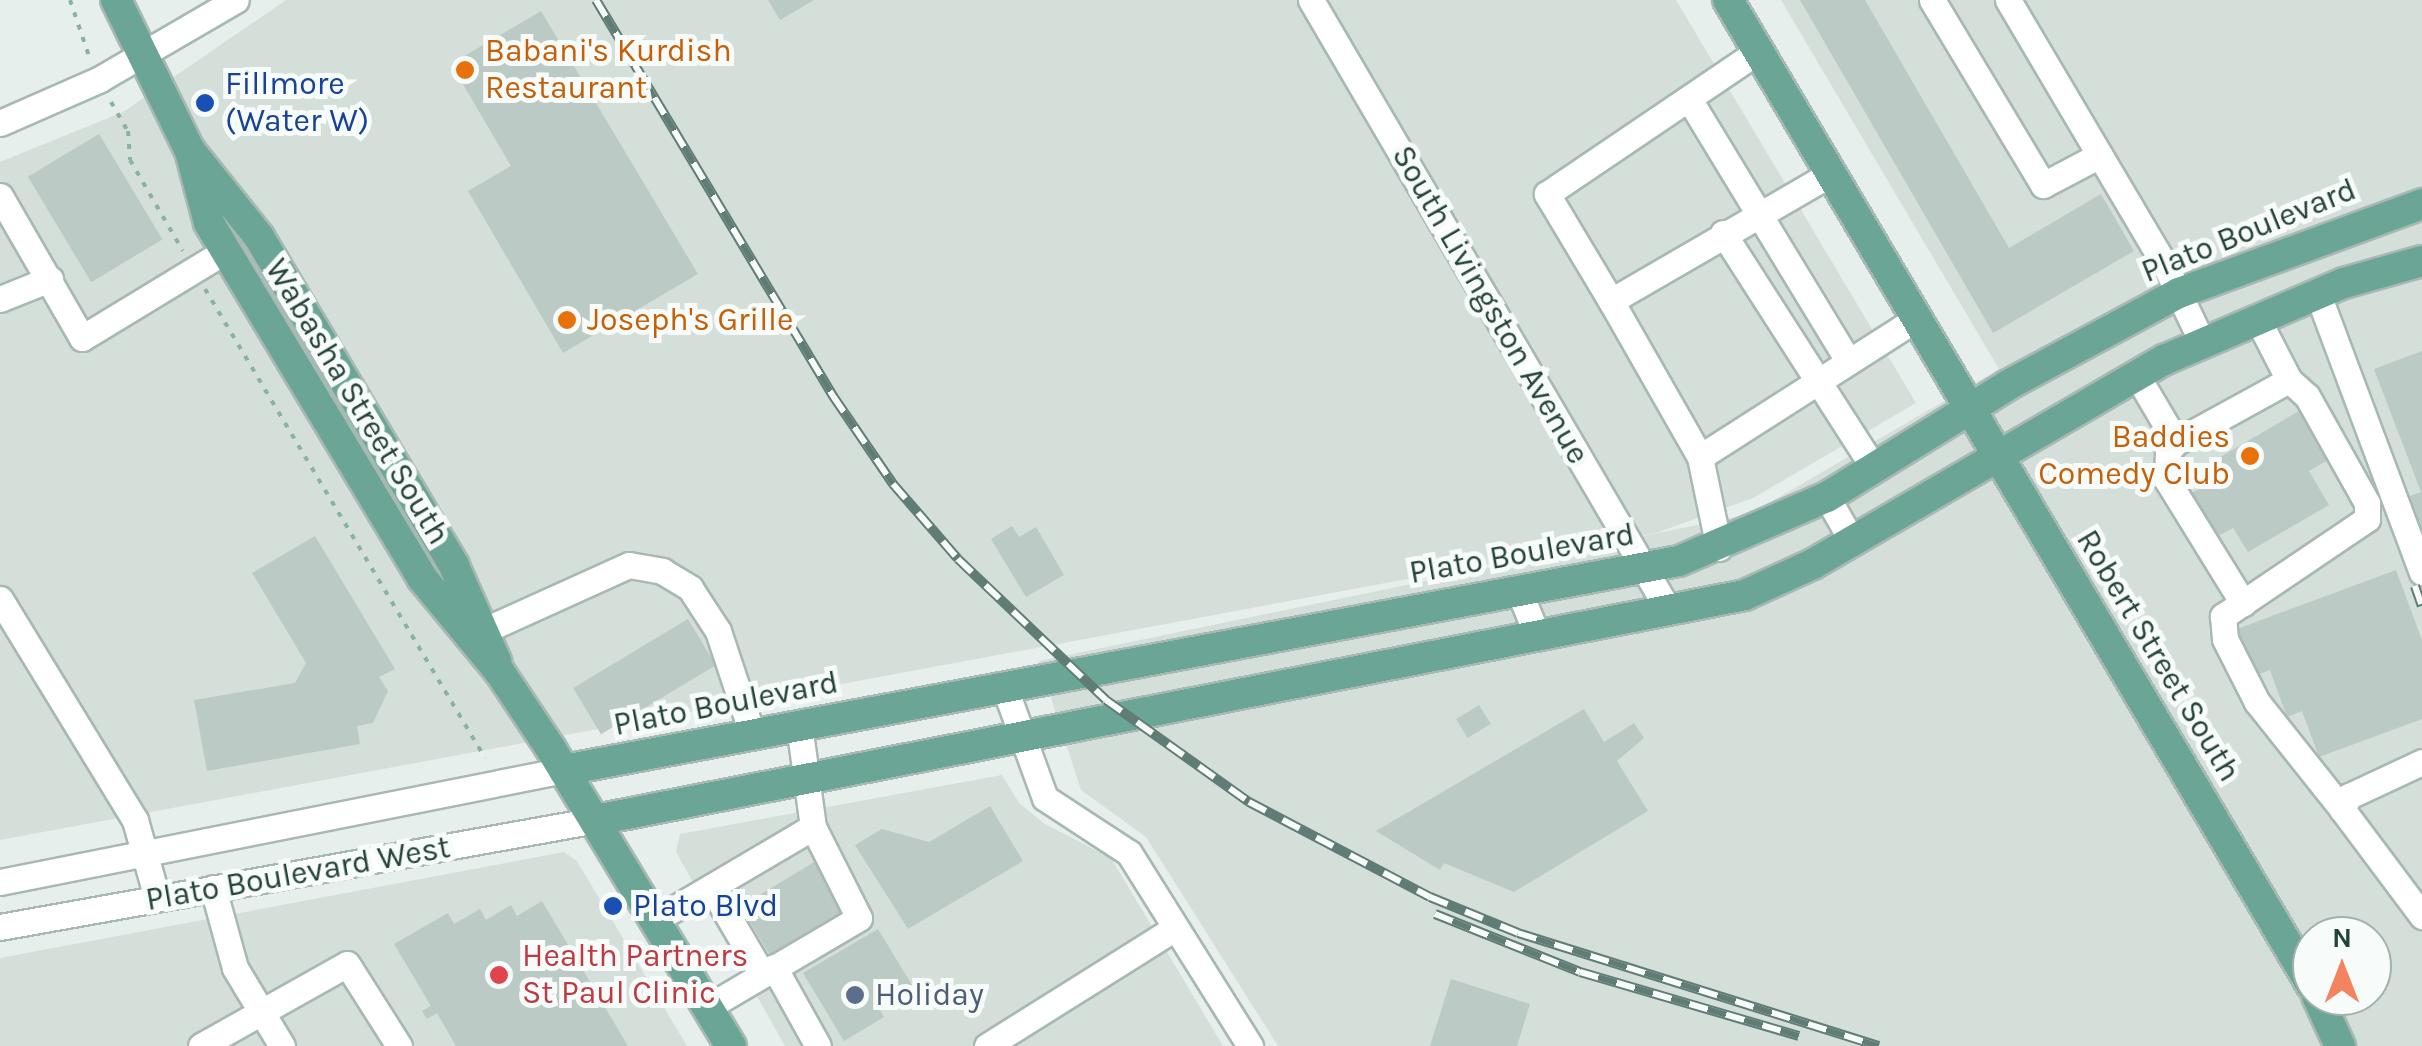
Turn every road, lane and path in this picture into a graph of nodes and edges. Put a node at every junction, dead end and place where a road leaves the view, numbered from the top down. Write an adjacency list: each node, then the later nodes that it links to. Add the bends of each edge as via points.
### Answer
1 (70, 0): 10 (path)
2 (116, 0): 9 (main road, Wabasha Street South)
3 (236, 0): 9 (street)
4 (1311, 0): 44 (street, South Livingston Avenue)
5 (1728, 0): 8 (main road, Robert Street South)
6 (1932, 0): 15 (street, via 2043,185)
7 (2008, 0): 15 (street)
8 (1758, 51): 11 (street); 16 (main road, Robert Street South)
9 (143, 54): 13 (street); 14 (main road, Wabasha Street South)
10 (89, 56)
11 (1689, 99): 19 (street); 28 (street, via 1547,194)
12 (111, 102): 23 (path, via 128,132 130,160)
13 (0, 123)
14 (190, 151): 21 (main road, Wabasha Street South, via 199,198); 50 (main road, Wabasha Street South, via 259,237)
15 (2100, 155): 25 (street)
16 (1830, 174): 19 (street); 29 (main road, Robert Street South)
17 (0, 196): 24 (street)
18 (2422, 204): 25 (main road, Plato Boulevard)
19 (1761, 211): 20 (street); 32 (street)
20 (1722, 234): 28 (street); 34 (street)
21 (226, 250): 23 (street); 52 (main road, Wabasha Street South, via 422,578)
22 (2422, 260): 26 (main road)
23 (194, 270): 24 (street, via 82,338); 57 (path)
24 (50, 279): 27 (street)
25 (2180, 293): 31 (street); 36 (main road, Plato Boulevard)
26 (2320, 297): 30 (main road); 45 (street)
27 (0, 299)
28 (1611, 301): 39 (street)
29 (1917, 318): 32 (street); 36 (main road, Robert Street South)
30 (2257, 318): 31 (main road); 35 (street)
31 (2202, 342): 33 (main road)
32 (1848, 360): 34 (street)
33 (2136, 374): 37 (street); 38 (main road)
34 (1816, 379): 39 (street); 40 (street)
35 (2289, 380): 37 (street); 48 (street, via 2308,396 2358,487 2366,520)
36 (1969, 409): 38 (main road, Robert Street South); 40 (main road, Plato Boulevard)
37 (2176, 442): 48 (street, via 2168,451 2166,480)
38 (1997, 454): 42 (main road); 73 (main road, Robert Street South)
39 (1700, 457): 43 (street)
40 (1874, 467): 41 (main road, Plato Boulevard)
41 (1828, 496): 42 (street); 43 (main road, Plato Boulevard)
42 (1852, 541): 49 (main road, via 1745,595)
43 (1719, 548): 44 (main road, Plato Boulevard)
44 (1644, 569): 46 (main road, Plato Boulevard); 49 (street, South Livingston Avenue)
45 (2422, 572)
46 (1519, 591): 51 (street); 53 (main road, Plato Boulevard)
47 (0, 599): 64 (street, via 136,820)
48 (2243, 603): 61 (street, via 2223,616 2225,639 2258,702)
49 (1669, 611): 51 (main road)
50 (485, 630): 52 (main road, Wabasha Street South); 55 (street, via 629,565 662,572 690,588 718,632)
51 (1538, 637): 56 (main road)
52 (499, 671): 59 (main road, Wabasha Street South)
53 (1004, 686): 54 (main road, Plato Boulevard); 56 (street)
54 (799, 725): 55 (main road, Plato Boulevard); 60 (street)
55 (752, 734): 59 (main road, Plato Boulevard)
56 (1018, 739): 60 (main road); 72 (street, via 1045,798 1129,854)
57 (488, 758)
58 (2422, 762): 61 (street, via 2349,796)
59 (564, 770): 62 (main road, Wabasha Street South); 64 (street, Plato Boulevard West)
60 (804, 782): 62 (main road); 63 (street)
61 (2342, 809): 69 (street)
62 (596, 820): 66 (street, Plato Boulevard West); 70 (main road, Wabasha Street South)
63 (812, 827): 67 (street); 74 (street, via 859,918)
64 (146, 855): 65 (street, Plato Boulevard West); 68 (street)
65 (0, 882)
66 (213, 888): 68 (street, Plato Boulevard West); 76 (street, via 235,968)
67 (711, 888): 70 (street); 74 (street)
68 (157, 898): 71 (street, Plato Boulevard West)
69 (2422, 916)
70 (656, 920): 75 (main road, Wabasha Street South)
71 (0, 928)
72 (1176, 928): 83 (street); 84 (street)
73 (2292, 952)
74 (768, 971): 75 (street); 82 (street)
75 (708, 1007): 81 (main road, Wabasha Street South)
76 (263, 1012): 78 (street); 79 (street); 80 (street, via 347,964)
77 (2326, 1016): 85 (main road)
78 (200, 1046)
79 (282, 1046)
80 (400, 1046)
81 (732, 1046)
82 (818, 1046)
83 (987, 1046)
84 (1250, 1046)
85 (2340, 1046)

